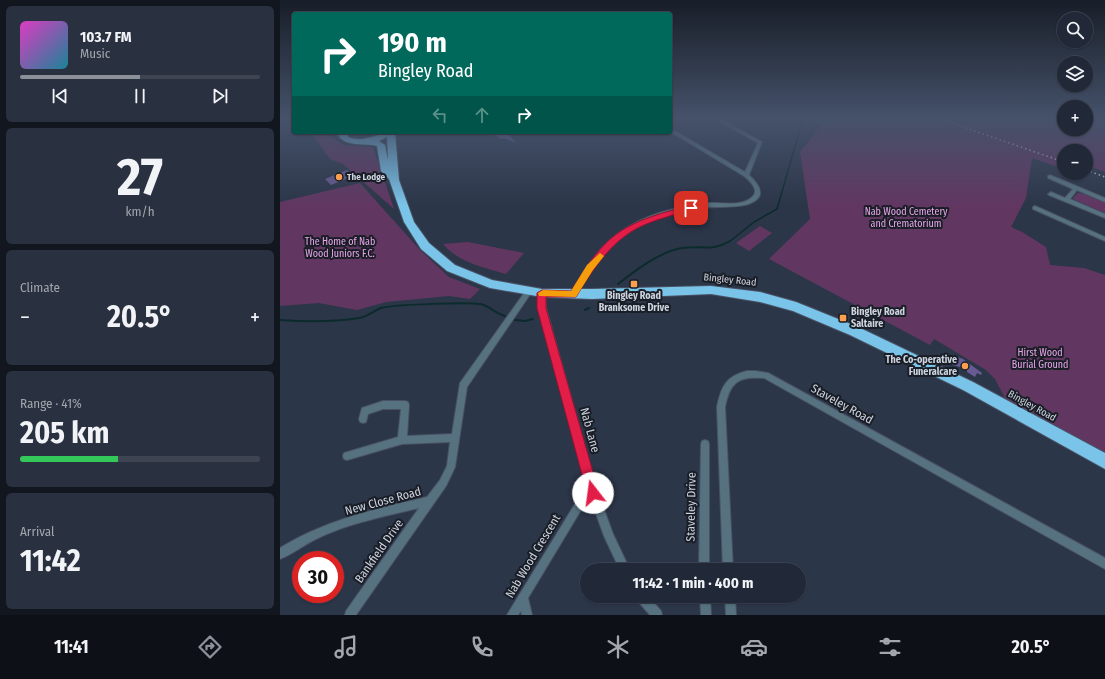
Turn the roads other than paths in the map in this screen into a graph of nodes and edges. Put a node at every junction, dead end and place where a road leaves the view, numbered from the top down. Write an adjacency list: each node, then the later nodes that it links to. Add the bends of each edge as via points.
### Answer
1 (382, 148): 7 (highway, via 386,171)
2 (391, 148): 7 (highway, Bingley Road)
3 (700, 148): 5 (street)
4 (758, 148): 5 (street)
5 (746, 175): 17 (street, via 759,191 753,200 682,209 641,223 617,238 590,268)
6 (1050, 177): 8 (street)
7 (394, 180): 15 (highway, Bingley Road, via 410,222 425,246 451,268 490,284)
8 (1076, 188): 10 (street); 11 (street)
9 (1051, 194): 10 (street)
10 (1066, 200): 13 (street)
11 (1105, 200)
12 (1035, 208): 14 (street, via 1064,225)
13 (1105, 216)
14 (1105, 239)
15 (528, 291): 16 (highway, Bingley Road); 19 (street, New Close Road, via 464,386)
16 (542, 293): 17 (highway, Bingley Road); 24 (street, Nab Lane, via 542,308)
17 (573, 295): 23 (highway, Bingley Road, via 711,290 760,297 796,307 854,331 968,386)
18 (363, 420): 20 (street, via 365,411 383,405 406,405)
19 (455, 438): 20 (street); 25 (street, New Close Road, via 450,467)
20 (402, 440): 22 (street)
21 (705, 444): 28 (street, Staveley Drive)
22 (348, 456)
23 (1105, 461)
24 (593, 493): 27 (street, Nab Lane); 31 (street, Nab Wood Crescent, via 581,502)
25 (430, 501): 26 (street, New Close Road, via 366,516 331,528); 35 (street, Bankfield Drive)
26 (280, 554)
27 (622, 563)
28 (704, 563)
29 (728, 563): 30 (street, Staveley Road, via 721,407 723,392 729,383 739,376 750,373 764,375)
30 (1105, 564)
31 (523, 598): 36 (street, Nab Wood Crescent); 37 (street)
32 (648, 603): 38 (street)
33 (705, 603): 39 (street)
34 (730, 603): 40 (street)
35 (350, 615)
36 (512, 615)
37 (527, 615)
38 (657, 615)
39 (706, 615)
40 (731, 615)

